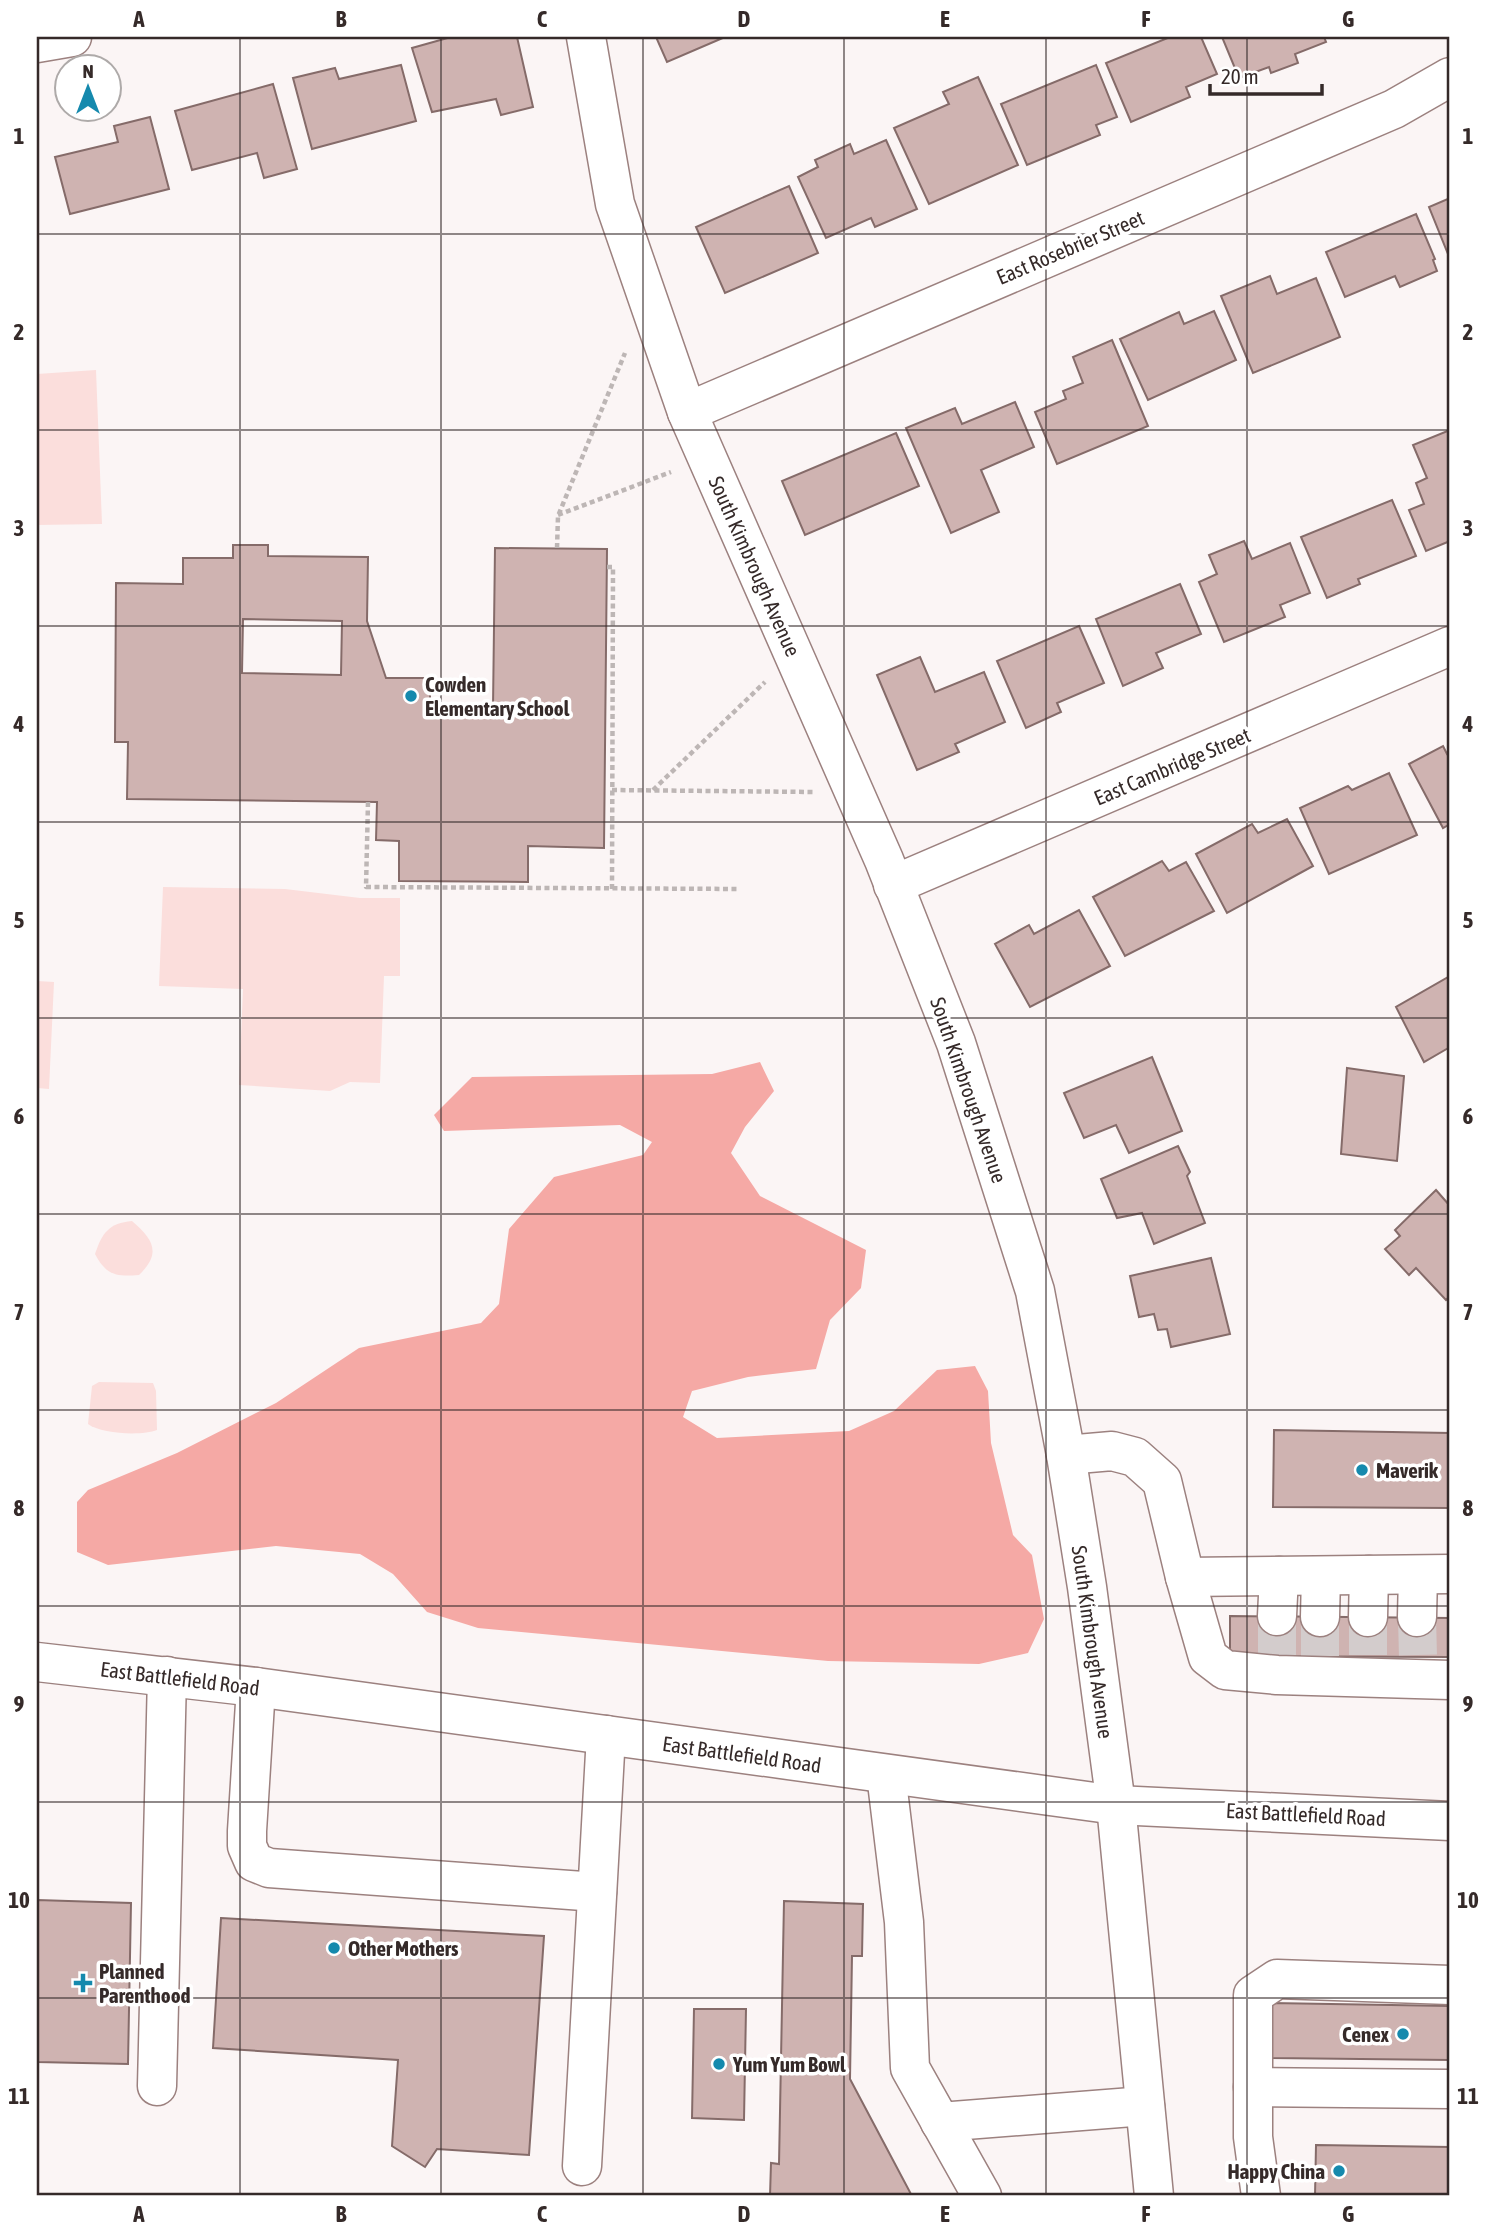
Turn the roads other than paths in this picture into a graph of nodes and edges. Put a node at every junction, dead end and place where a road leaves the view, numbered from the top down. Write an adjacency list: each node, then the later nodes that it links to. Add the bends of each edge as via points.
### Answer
1 (72, 37): 3 (street)
2 (586, 37): 5 (street, South Kimbrough Avenue, via 615,204)
3 (37, 43)
4 (1450, 77): 5 (street, East Rosebrier Street, via 1394,108)
5 (687, 412): 7 (street, South Kimbrough Avenue)
6 (1450, 646): 7 (street, East Cambridge Street)
7 (893, 886): 8 (street, South Kimbrough Avenue, via 956,1043 1035,1291)
8 (1066, 1455): 13 (street, via 1112,1451 1135,1457 1162,1481); 24 (street, South Kimbrough Avenue)
9 (1434, 1574): 10 (street); 17 (street)
10 (1369, 1575): 12 (street); 16 (street)
11 (1279, 1576): 12 (street); 13 (street); 14 (street)
12 (1321, 1576): 15 (street)
13 (1185, 1577): 19 (street, via 1208,1657 1225,1670 1277,1665)
14 (1277, 1616)
15 (1320, 1617)
16 (1368, 1617)
17 (1417, 1617)
18 (37, 1662): 20 (street, East Battlefield Road)
19 (1428, 1672)
20 (167, 1676): 21 (street, East Battlefield Road); 28 (street)
21 (256, 1687): 22 (street, East Battlefield Road); 26 (street, via 247,1831 254,1862 269,1868)
22 (606, 1735): 23 (street, East Battlefield Road); 26 (street)
23 (886, 1774): 24 (street, East Battlefield Road); 32 (street, via 904,1922 910,2068)
24 (1116, 1805): 25 (street, East Battlefield Road); 31 (street, South Kimbrough Avenue)
25 (1450, 1821)
26 (597, 1892): 33 (street)
27 (1450, 1985): 29 (street, via 1277,1979 1253,1995)
28 (157, 2085)
29 (1253, 2087): 30 (street); 36 (street, via 1253,2137)
30 (1450, 2089)
31 (1145, 2106): 32 (street); 35 (street, South Kimbrough Avenue)
32 (940, 2122): 34 (street)
33 (582, 2166)
34 (982, 2196)
35 (1154, 2196)
36 (1261, 2196)

